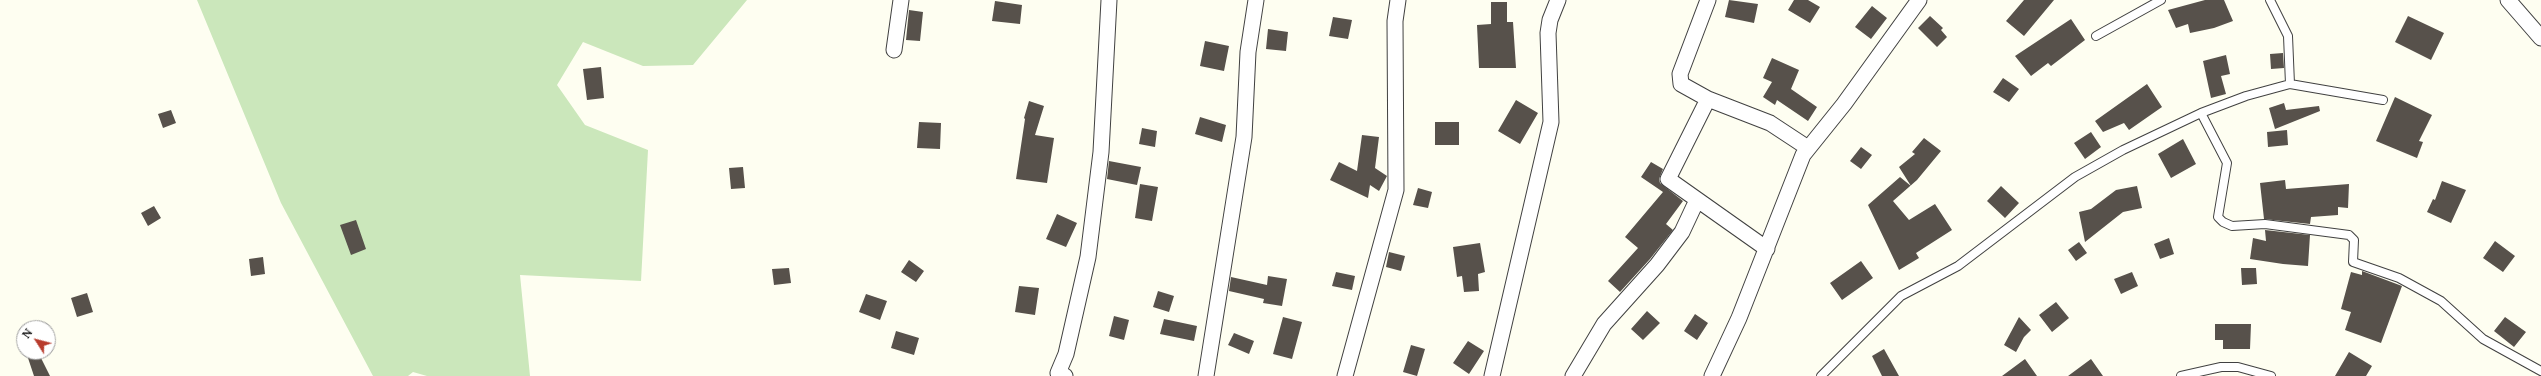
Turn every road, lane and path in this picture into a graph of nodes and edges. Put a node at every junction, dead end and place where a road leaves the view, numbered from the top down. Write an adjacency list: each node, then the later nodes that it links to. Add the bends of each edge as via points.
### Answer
1 (901, 0): 13 (street)
2 (1109, 0): 22 (street, via 1101,152 1088,256 1066,354 1058,373)
3 (1256, 0): 23 (street, via 1248,52 1244,137)
4 (1398, 0): 24 (street, via 1395,21 1396,190)
5 (1558, 0): 25 (street, via 1548,33 1552,122)
6 (1708, 0): 15 (street, via 1679,79 1685,86)
7 (1919, 0): 18 (street, via 1844,104)
8 (2161, 0): 11 (lane)
9 (2270, 0): 14 (lane, via 2288,36)
10 (2508, 0): 12 (street)
11 (2096, 36)
12 (2541, 38)
13 (894, 50)
14 (2290, 84): 16 (lane); 17 (lane, via 2246,96)
15 (1708, 99): 18 (street, via 1770,123); 19 (street, via 1668,179)
16 (2383, 100)
17 (2201, 113): 21 (lane, via 2227,163 2218,216 2223,222 2232,226 2266,224 2349,234 2354,240 2353,262 2399,278 2441,301 2484,339); 28 (lane, via 2123,150 2075,177 1958,266 1901,296)
18 (1808, 148): 20 (street)
19 (1697, 200): 20 (street); 26 (street, via 1682,232 1604,324)
20 (1767, 249): 27 (street)
21 (2541, 372)
22 (1066, 376)
23 (1206, 376)
24 (1345, 376)
25 (1492, 376)
26 (1573, 376)
27 (1712, 376)
28 (1821, 376)
29 (2181, 376): 30 (lane, via 2221,367 2238,367)
30 (2271, 376)

